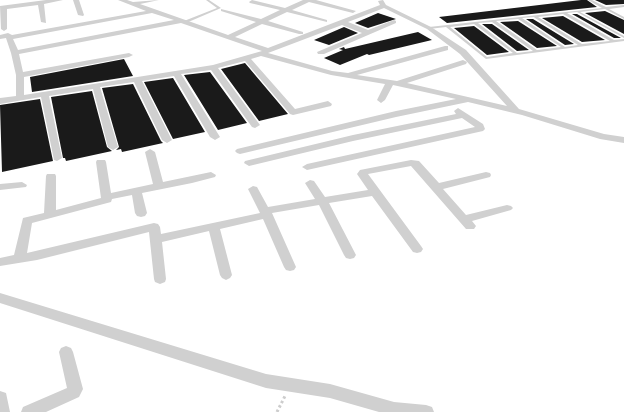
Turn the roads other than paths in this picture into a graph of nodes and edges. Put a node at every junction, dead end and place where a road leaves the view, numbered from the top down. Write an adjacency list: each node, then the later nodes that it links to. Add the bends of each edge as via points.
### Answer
1 (60, 0): 9 (street)
2 (76, 0): 21 (street)
3 (121, 0): 11 (street)
4 (156, 0): 11 (street)
5 (208, 0): 25 (lane, via 219,8)
6 (308, 0): 16 (street); 18 (street)
7 (590, 0): 14 (lane)
8 (252, 2): 16 (street)
9 (41, 3): 13 (street); 28 (street)
10 (382, 3): 30 (street); 34 (street)
11 (132, 4): 17 (street)
12 (624, 6): 14 (lane)
13 (2, 8): 35 (street)
14 (606, 8): 19 (lane); 24 (lane)
15 (223, 10): 29 (street)
16 (286, 10): 26 (street); 29 (street)
17 (152, 11): 25 (street); 41 (street)
18 (353, 11)
19 (578, 12): 20 (lane); 40 (lane)
20 (564, 13): 22 (lane); 43 (lane)
21 (81, 15)
22 (535, 16): 23 (lane); 44 (lane)
23 (519, 18): 27 (lane); 46 (lane)
24 (624, 18)
25 (183, 21): 39 (street); 49 (street)
26 (325, 21)
27 (494, 21): 32 (lane); 48 (lane)
28 (44, 22)
29 (262, 22): 36 (street); 39 (street)
30 (340, 22): 37 (street); 47 (street)
31 (394, 22): 37 (street)
32 (475, 23): 33 (lane); 50 (lane)
33 (447, 26): 34 (lane); 50 (lane, via 486,58)
34 (430, 28): 69 (street, via 463,52)
35 (4, 29)
36 (301, 33)
37 (369, 33): 53 (street)
38 (0, 37): 41 (street)
39 (229, 37): 47 (street)
40 (624, 37)
41 (9, 38): 49 (street)
42 (624, 40): 43 (lane)
43 (613, 42): 44 (lane)
44 (582, 46): 46 (lane)
45 (445, 48): 58 (street)
46 (565, 48): 48 (lane)
47 (266, 52): 52 (street); 53 (street)
48 (537, 52): 50 (lane)
49 (15, 53): 57 (street)
50 (516, 54)
51 (129, 55): 57 (street)
52 (247, 59): 55 (street); 67 (street, via 293,112)
53 (318, 59): 58 (street, via 331,73)
54 (463, 62): 60 (street)
55 (213, 67): 56 (street); 71 (street)
56 (176, 73): 59 (street); 72 (street)
57 (20, 75): 63 (street)
58 (349, 75): 60 (street)
59 (138, 79): 61 (street); 73 (street)
60 (394, 83): 64 (street); 65 (street)
61 (96, 86): 62 (street); 75 (street)
62 (44, 94): 63 (street); 78 (street)
63 (20, 98): 66 (street)
64 (469, 99): 68 (street); 69 (street)
65 (381, 100)
66 (0, 101)
67 (328, 104)
68 (448, 104): 70 (street); 76 (street)
69 (515, 110): 74 (street, via 603,137)
70 (464, 115): 80 (street); 81 (street, via 480,126 480,129)
71 (255, 126)
72 (216, 137)
73 (167, 140)
74 (624, 140)
75 (113, 147)
76 (240, 151)
77 (150, 152): 87 (street)
78 (57, 158)
79 (101, 162): 93 (street)
80 (249, 163)
81 (307, 167)
82 (211, 175): 87 (street)
83 (486, 175): 88 (street)
84 (51, 176): 98 (street)
85 (310, 183): 94 (street)
86 (22, 185): 89 (street)
87 (159, 186): 90 (street)
88 (436, 187): 92 (street, via 411,162 364,172 362,174); 95 (street, via 467,222)
89 (0, 188)
90 (136, 190): 93 (street); 96 (street)
91 (253, 190): 97 (street)
92 (375, 192): 94 (street); 101 (street)
93 (107, 197): 98 (street, via 108,200)
94 (322, 202): 97 (street); 102 (street)
95 (507, 208)
96 (141, 213)
97 (266, 213): 99 (street); 105 (street)
98 (50, 214): 103 (street, via 25,222)
99 (213, 226): 100 (street); 106 (street)
100 (156, 238): 103 (street, via 155,228 151,226); 107 (street)
101 (417, 249)
102 (350, 255)
103 (20, 258): 104 (street)
104 (0, 262)
105 (290, 267)
106 (226, 275)
107 (160, 279)
108 (0, 298): 113 (street, via 266,381 330,391 394,409)
109 (66, 352): 112 (street, via 74,392)
110 (0, 398): 111 (street)
111 (2, 412)
112 (29, 412)
113 (426, 412)

